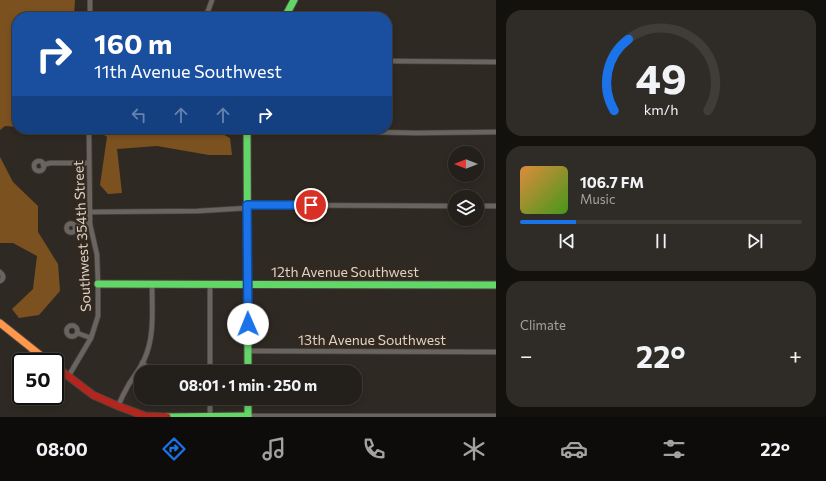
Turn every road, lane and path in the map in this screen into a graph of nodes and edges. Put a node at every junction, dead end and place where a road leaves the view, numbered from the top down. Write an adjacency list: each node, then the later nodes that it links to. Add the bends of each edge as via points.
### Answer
1 (90, 0): 4 (street)
2 (212, 0): 5 (street)
3 (294, 0): 6 (street)
4 (90, 12)
5 (207, 12)
6 (288, 12)
7 (392, 61): 8 (street)
8 (496, 62)
9 (392, 132): 10 (street)
10 (496, 132)
11 (89, 134): 13 (street, Southwest 354th Street)
12 (248, 134): 18 (street)
13 (89, 162): 14 (street); 19 (street, Southwest 354th Street)
14 (43, 165)
15 (448, 206): 18 (street)
16 (484, 206): 17 (street)
17 (496, 206)
18 (247, 207): 19 (street, via 198,211); 27 (street)
19 (90, 212): 20 (street, Southwest 354th Street)
20 (90, 224): 21 (street); 24 (street, Southwest 354th Street, via 97,255)
21 (75, 227)
22 (0, 272): 23 (street, via 3,277)
23 (0, 281)
24 (98, 284): 25 (street, 12th Avenue Southwest); 31 (street, Southwest 354th Street, via 98,316)
25 (152, 284): 26 (street, 12th Avenue Southwest); 37 (street, via 152,333)
26 (210, 284): 27 (street, 12th Avenue Southwest); 39 (street)
27 (247, 285): 28 (street, 12th Avenue Southwest); 33 (street)
28 (496, 285)
29 (0, 323): 32 (street)
30 (77, 333): 31 (street)
31 (91, 338): 42 (street, Southwest 354th Street)
32 (33, 349): 35 (street); 36 (street)
33 (248, 351): 34 (street, 13th Avenue Southwest); 40 (street)
34 (496, 352)
35 (31, 353)
36 (36, 353)
37 (142, 363): 38 (street)
38 (145, 365)
39 (210, 365)
40 (248, 365)
41 (64, 374): 42 (street)
42 (68, 377): 46 (street, via 93,395)
43 (134, 377): 46 (street)
44 (210, 405): 47 (street)
45 (248, 405): 48 (street)
46 (118, 406): 47 (street, via 145,416)
47 (210, 416): 48 (street)
48 (248, 416): 49 (street)
49 (496, 416)

